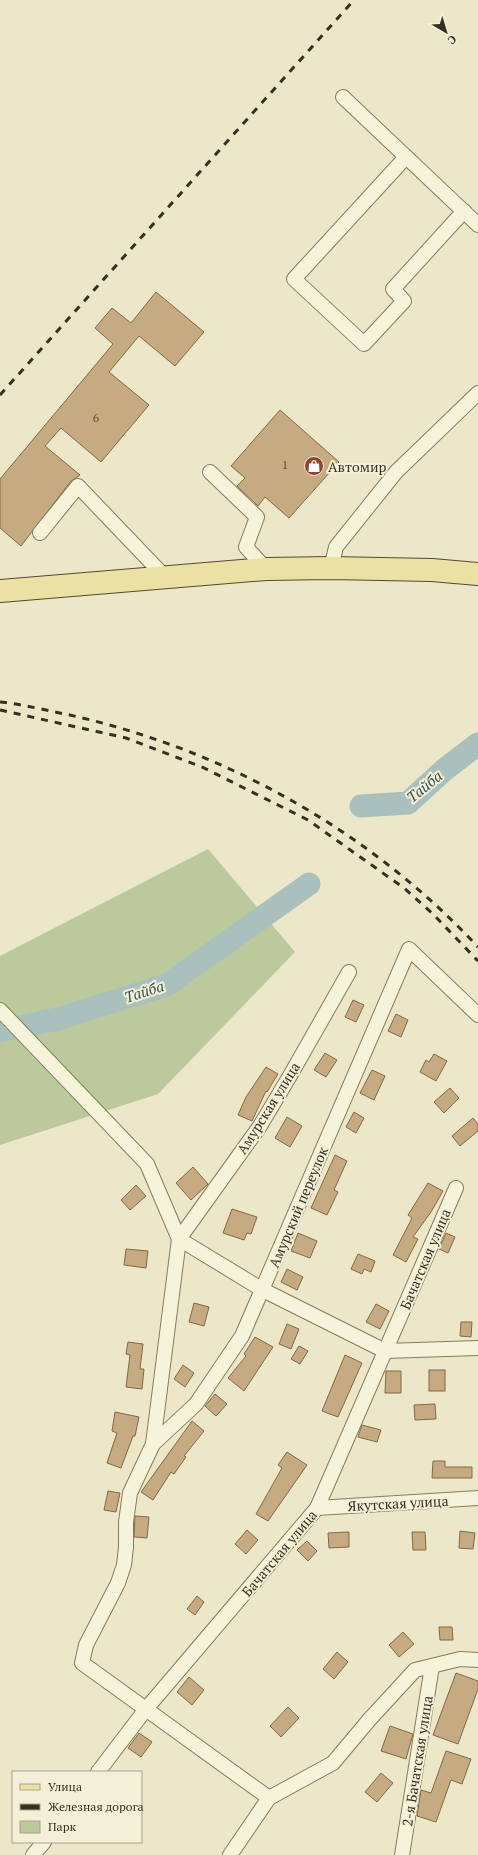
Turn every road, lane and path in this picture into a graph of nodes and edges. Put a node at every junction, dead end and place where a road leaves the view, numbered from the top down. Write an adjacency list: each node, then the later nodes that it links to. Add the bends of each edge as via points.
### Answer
1 (343, 97): 2 (street)
2 (406, 157): 3 (street); 3 (street, via 294,279 364,344 404,301 393,290)
3 (464, 212): 4 (street)
4 (478, 225)
5 (478, 393): 8 (street, via 396,472 336,547)
6 (210, 472): 9 (street, via 257,517 246,547)
7 (40, 533): 11 (street, via 78,486)
8 (331, 568): 9 (main road); 10 (main road, via 432,570)
9 (266, 569): 11 (main road)
10 (478, 574)
11 (167, 579): 12 (main road)
12 (0, 591)
13 (349, 972): 17 (street, Амурская улица, via 260,1126)
14 (0, 1010): 17 (street, via 147,1164)
15 (478, 1015): 18 (street, Амурский переулок, via 409,949)
16 (456, 1188): 20 (street, Бачатская улица)
17 (180, 1239): 18 (street); 21 (street)
18 (263, 1290): 20 (street); 21 (street, Амурский переулок, via 242,1336 196,1404)
19 (478, 1348): 20 (street)
20 (385, 1351): 23 (street, Бачатская улица)
21 (153, 1444): 26 (street, via 130,1493 124,1565 118,1584 86,1645 82,1664)
22 (478, 1498): 23 (street, Якутская улица)
23 (317, 1508): 26 (street, Бачатская улица)
24 (478, 1660): 25 (street, 2-я Бачатская улица, via 460,1659)
25 (432, 1666): 28 (street, 2-я Бачатская улица, via 414,1670 333,1763); 32 (street, 2-я Бачатская улица)
26 (146, 1709): 27 (street, Бачатская улица); 28 (street)
27 (99, 1771)
28 (269, 1798): 31 (street, 2-я Бачатская улица)
29 (43, 1843): 30 (street)
30 (34, 1855)
31 (230, 1855)
32 (402, 1855)

